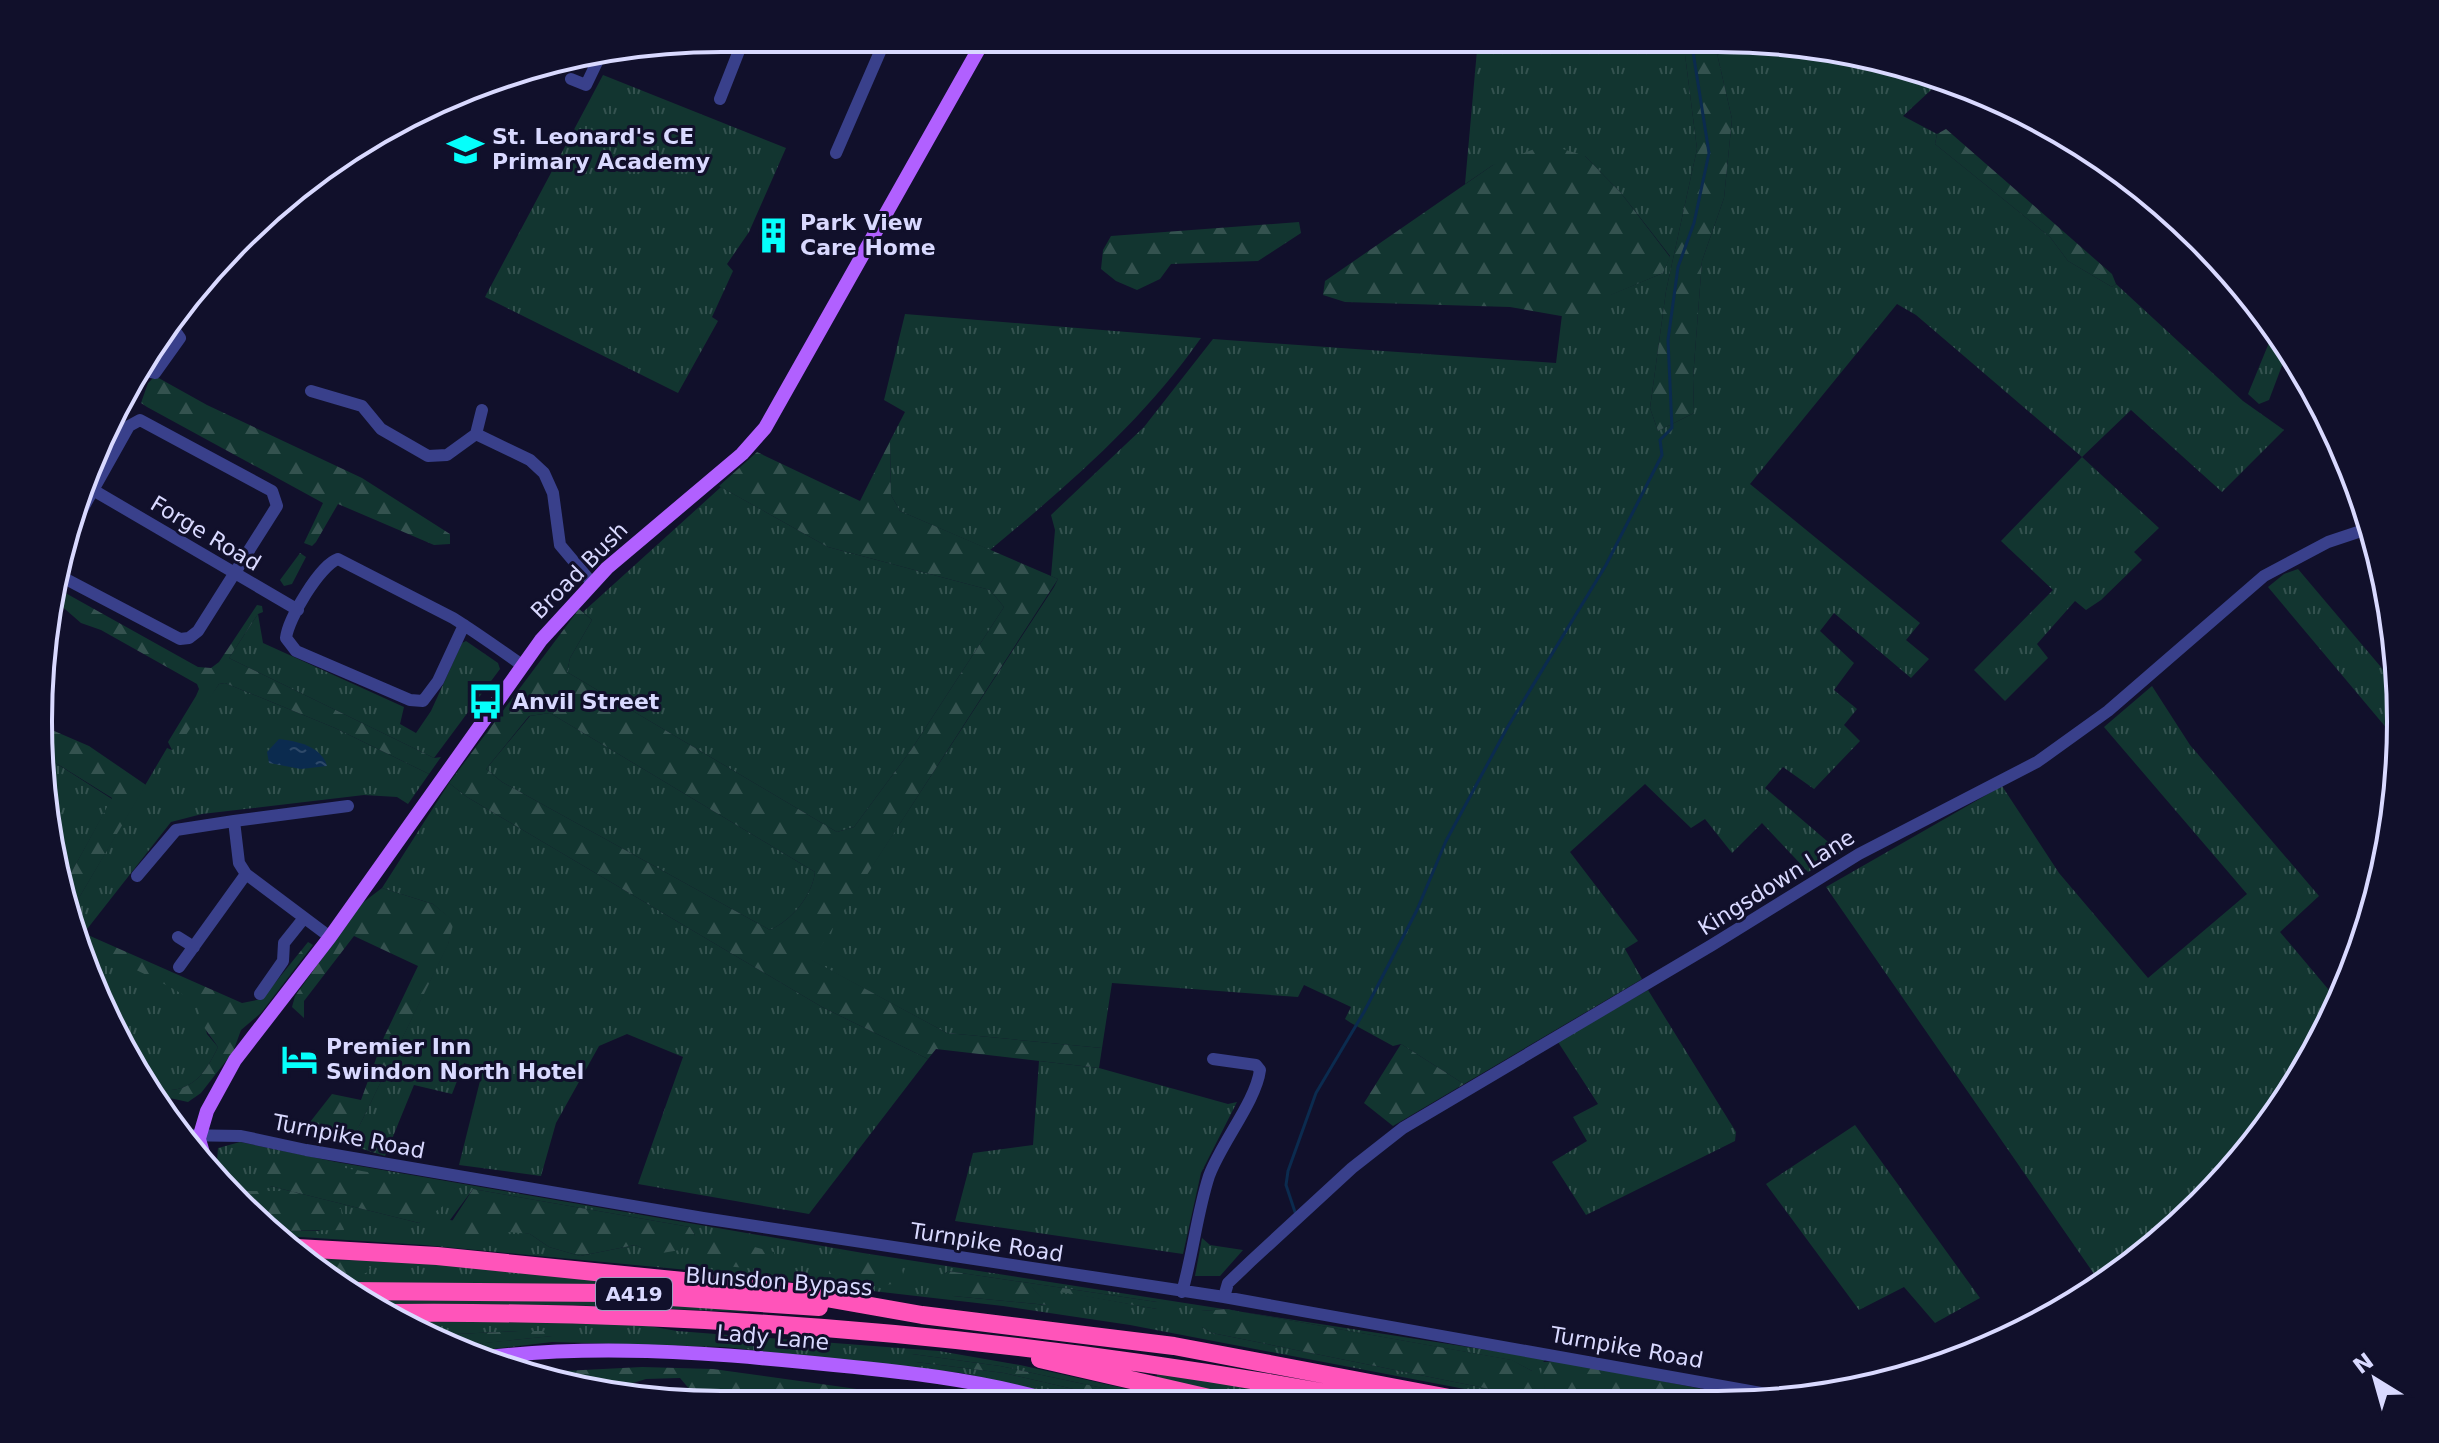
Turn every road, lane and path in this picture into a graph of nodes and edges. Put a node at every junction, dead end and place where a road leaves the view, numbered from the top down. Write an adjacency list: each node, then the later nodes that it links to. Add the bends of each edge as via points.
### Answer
1 (739, 52): 7 (street)
2 (880, 52): 10 (street)
3 (977, 52): 22 (main road, Broad Bush, via 765,428 742,454)
4 (596, 64): 6 (street, via 586,85)
5 (712, 77): 7 (street)
6 (571, 79)
7 (727, 83): 8 (street)
8 (720, 99)
9 (831, 123): 10 (street)
10 (847, 129): 11 (street)
11 (836, 153)
12 (178, 332): 13 (street, via 179,340)
13 (151, 372)
14 (311, 391): 16 (street, via 362,406 381,429 428,456 447,455)
15 (482, 410): 16 (street)
16 (476, 434): 22 (street, via 530,460 544,473 553,493 557,539)
17 (95, 486): 20 (street, via 129,426 140,420 272,491 277,506)
18 (93, 490): 20 (street, Forge Road)
19 (2359, 532): 42 (street, Kingsdown Lane, via 2264,576 2108,711 2037,762 1859,854 1403,1128 1234,1276)
20 (235, 574): 21 (street, via 198,631 180,639); 23 (street, Forge Road)
21 (68, 580)
22 (592, 583): 25 (main road, Broad Bush)
23 (298, 610): 24 (street, via 319,576 338,559); 24 (street, via 286,638 296,651 416,701 423,701 438,681)
24 (464, 625): 25 (street)
25 (522, 665): 32 (main road, Broad Bush)
26 (348, 806): 27 (street)
27 (234, 821): 28 (street, via 239,863); 29 (street, via 176,830)
28 (246, 874): 30 (street); 33 (street)
29 (137, 876)
30 (304, 918): 32 (street); 35 (street, via 284,943 283,961)
31 (178, 937): 33 (street)
32 (330, 937): 37 (main road, Broad Bush, via 235,1060)
33 (194, 947): 34 (street)
34 (179, 967)
35 (260, 994)
36 (1213, 1059): 41 (street, via 1256,1065 1259,1081 1209,1177)
37 (198, 1136): 38 (main road); 41 (street, Turnpike Road, via 253,1138 703,1218)
38 (199, 1140)
39 (309, 1249): 44 (highway, A419, via 692,1280)
40 (371, 1291): 44 (highway, Blunsdon Bypass / A419, via 610,1293)
41 (1182, 1292): 42 (street, Turnpike Road)
42 (1224, 1297): 47 (street, Turnpike Road)
43 (409, 1313): 45 (highway, Blunsdon Bypass / A419, via 629,1315)
44 (922, 1315): 51 (highway, A419, via 1174,1346)
45 (928, 1336): 49 (highway, A419); 50 (highway, A419, via 1157,1364)
46 (509, 1356): 48 (main road, Lady Lane, via 612,1349 777,1359)
47 (1746, 1390)
48 (1010, 1391)
49 (1177, 1391)
50 (1311, 1391)
51 (1412, 1391)

